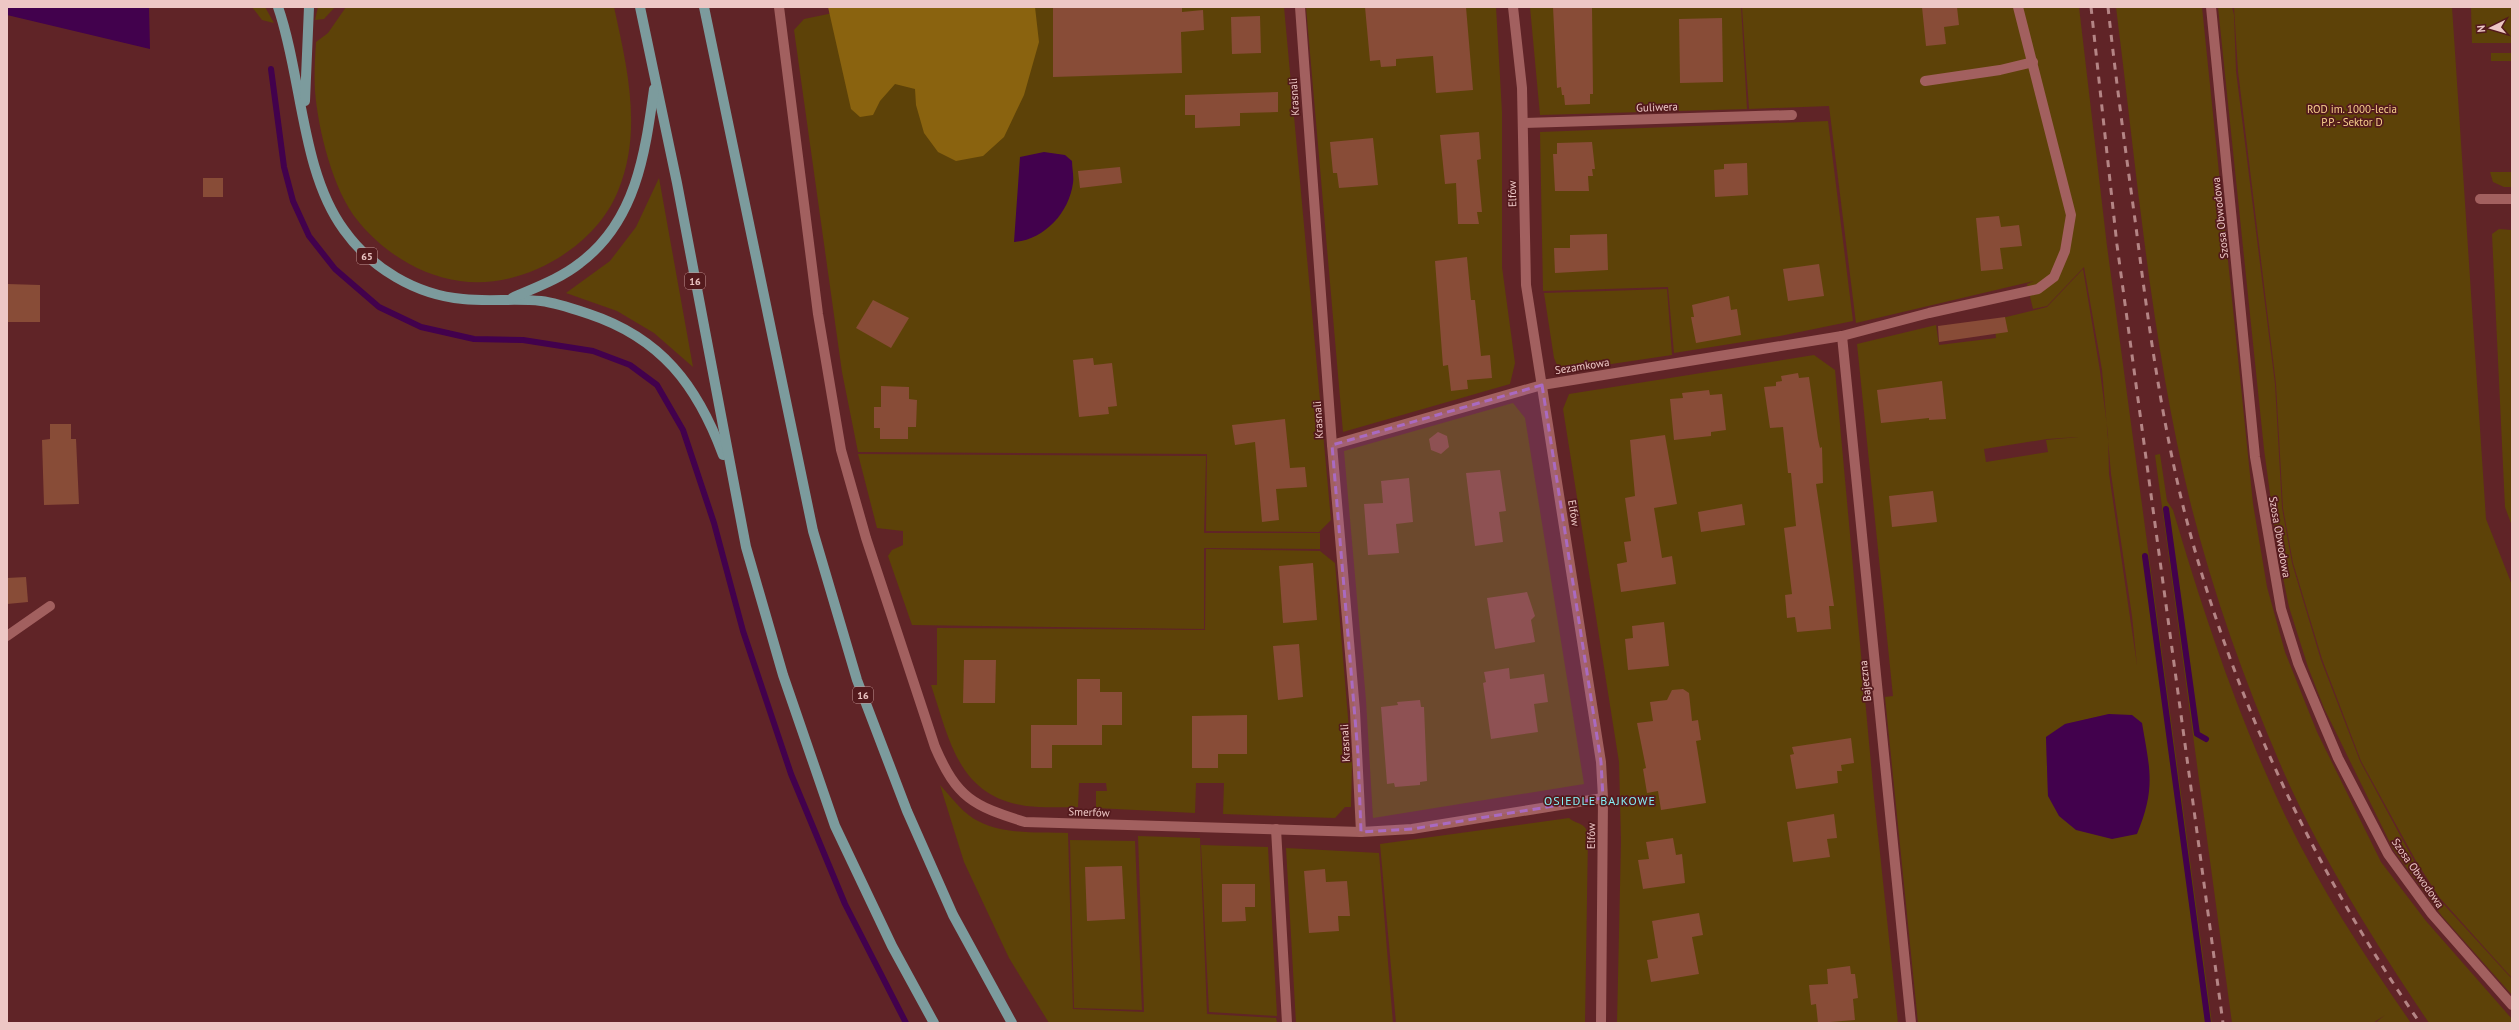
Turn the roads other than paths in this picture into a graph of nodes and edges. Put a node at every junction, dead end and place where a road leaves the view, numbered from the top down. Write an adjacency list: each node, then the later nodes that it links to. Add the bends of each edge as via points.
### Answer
1 (278, 7): 14 (main road)
2 (309, 7): 14 (main road, 65)
3 (640, 7): 11 (main road, 16)
4 (704, 7): 30 (main road, 16, via 813,532 857,680 907,812 953,915)
5 (779, 7): 26 (street, Smerfów, via 818,314 841,450 866,538 935,747 946,773 962,793 987,809 1025,822)
6 (1300, 7): 21 (street, Krasnali)
7 (1513, 7): 15 (street, Elfów, via 1522,88)
8 (2018, 7): 10 (street, Sezamkowa)
9 (2210, 7): 28 (street, Szosa Obwodowa, via 2255,457 2281,609 2298,663 2338,758 2388,854 2432,914)
10 (2033, 62): 12 (street, via 2000,70); 19 (street, Sezamkowa, via 2071,215 2065,251 2054,277 2038,289 1929,313)
11 (655, 81): 18 (main road, 65, via 639,178 624,212 600,245 580,263); 22 (main road, 16)
12 (1924, 81)
13 (1792, 115): 15 (street, Guliwera)
14 (304, 119): 18 (main road, 65, via 316,174 326,201 351,239 376,265 393,276 436,294 468,300)
15 (1523, 123): 20 (street, Elfów, via 1526,285)
16 (2480, 199): 17 (street)
17 (2512, 199)
18 (510, 299): 22 (main road, via 543,301 604,319 654,348 698,398 714,430)
19 (1842, 336): 20 (street, Sezamkowa); 33 (street, Bajeczna)
20 (1542, 385): 21 (street, Sezamkowa); 25 (street, Elfów, via 1601,762)
21 (1332, 445): 27 (street, Krasnali, via 1355,711)
22 (732, 481): 29 (main road, 16, via 746,547 783,675 835,826 892,946)
23 (50, 606): 24 (street)
24 (7, 636)
25 (1603, 798): 27 (street, Smerfów, via 1412,829); 32 (street, Elfów)
26 (1276, 829): 27 (street, Smerfów); 31 (street)
27 (1361, 832)
28 (2512, 1005)
29 (934, 1023)
30 (1012, 1023)
31 (1287, 1023)
32 (1601, 1023)
33 (1911, 1023)

